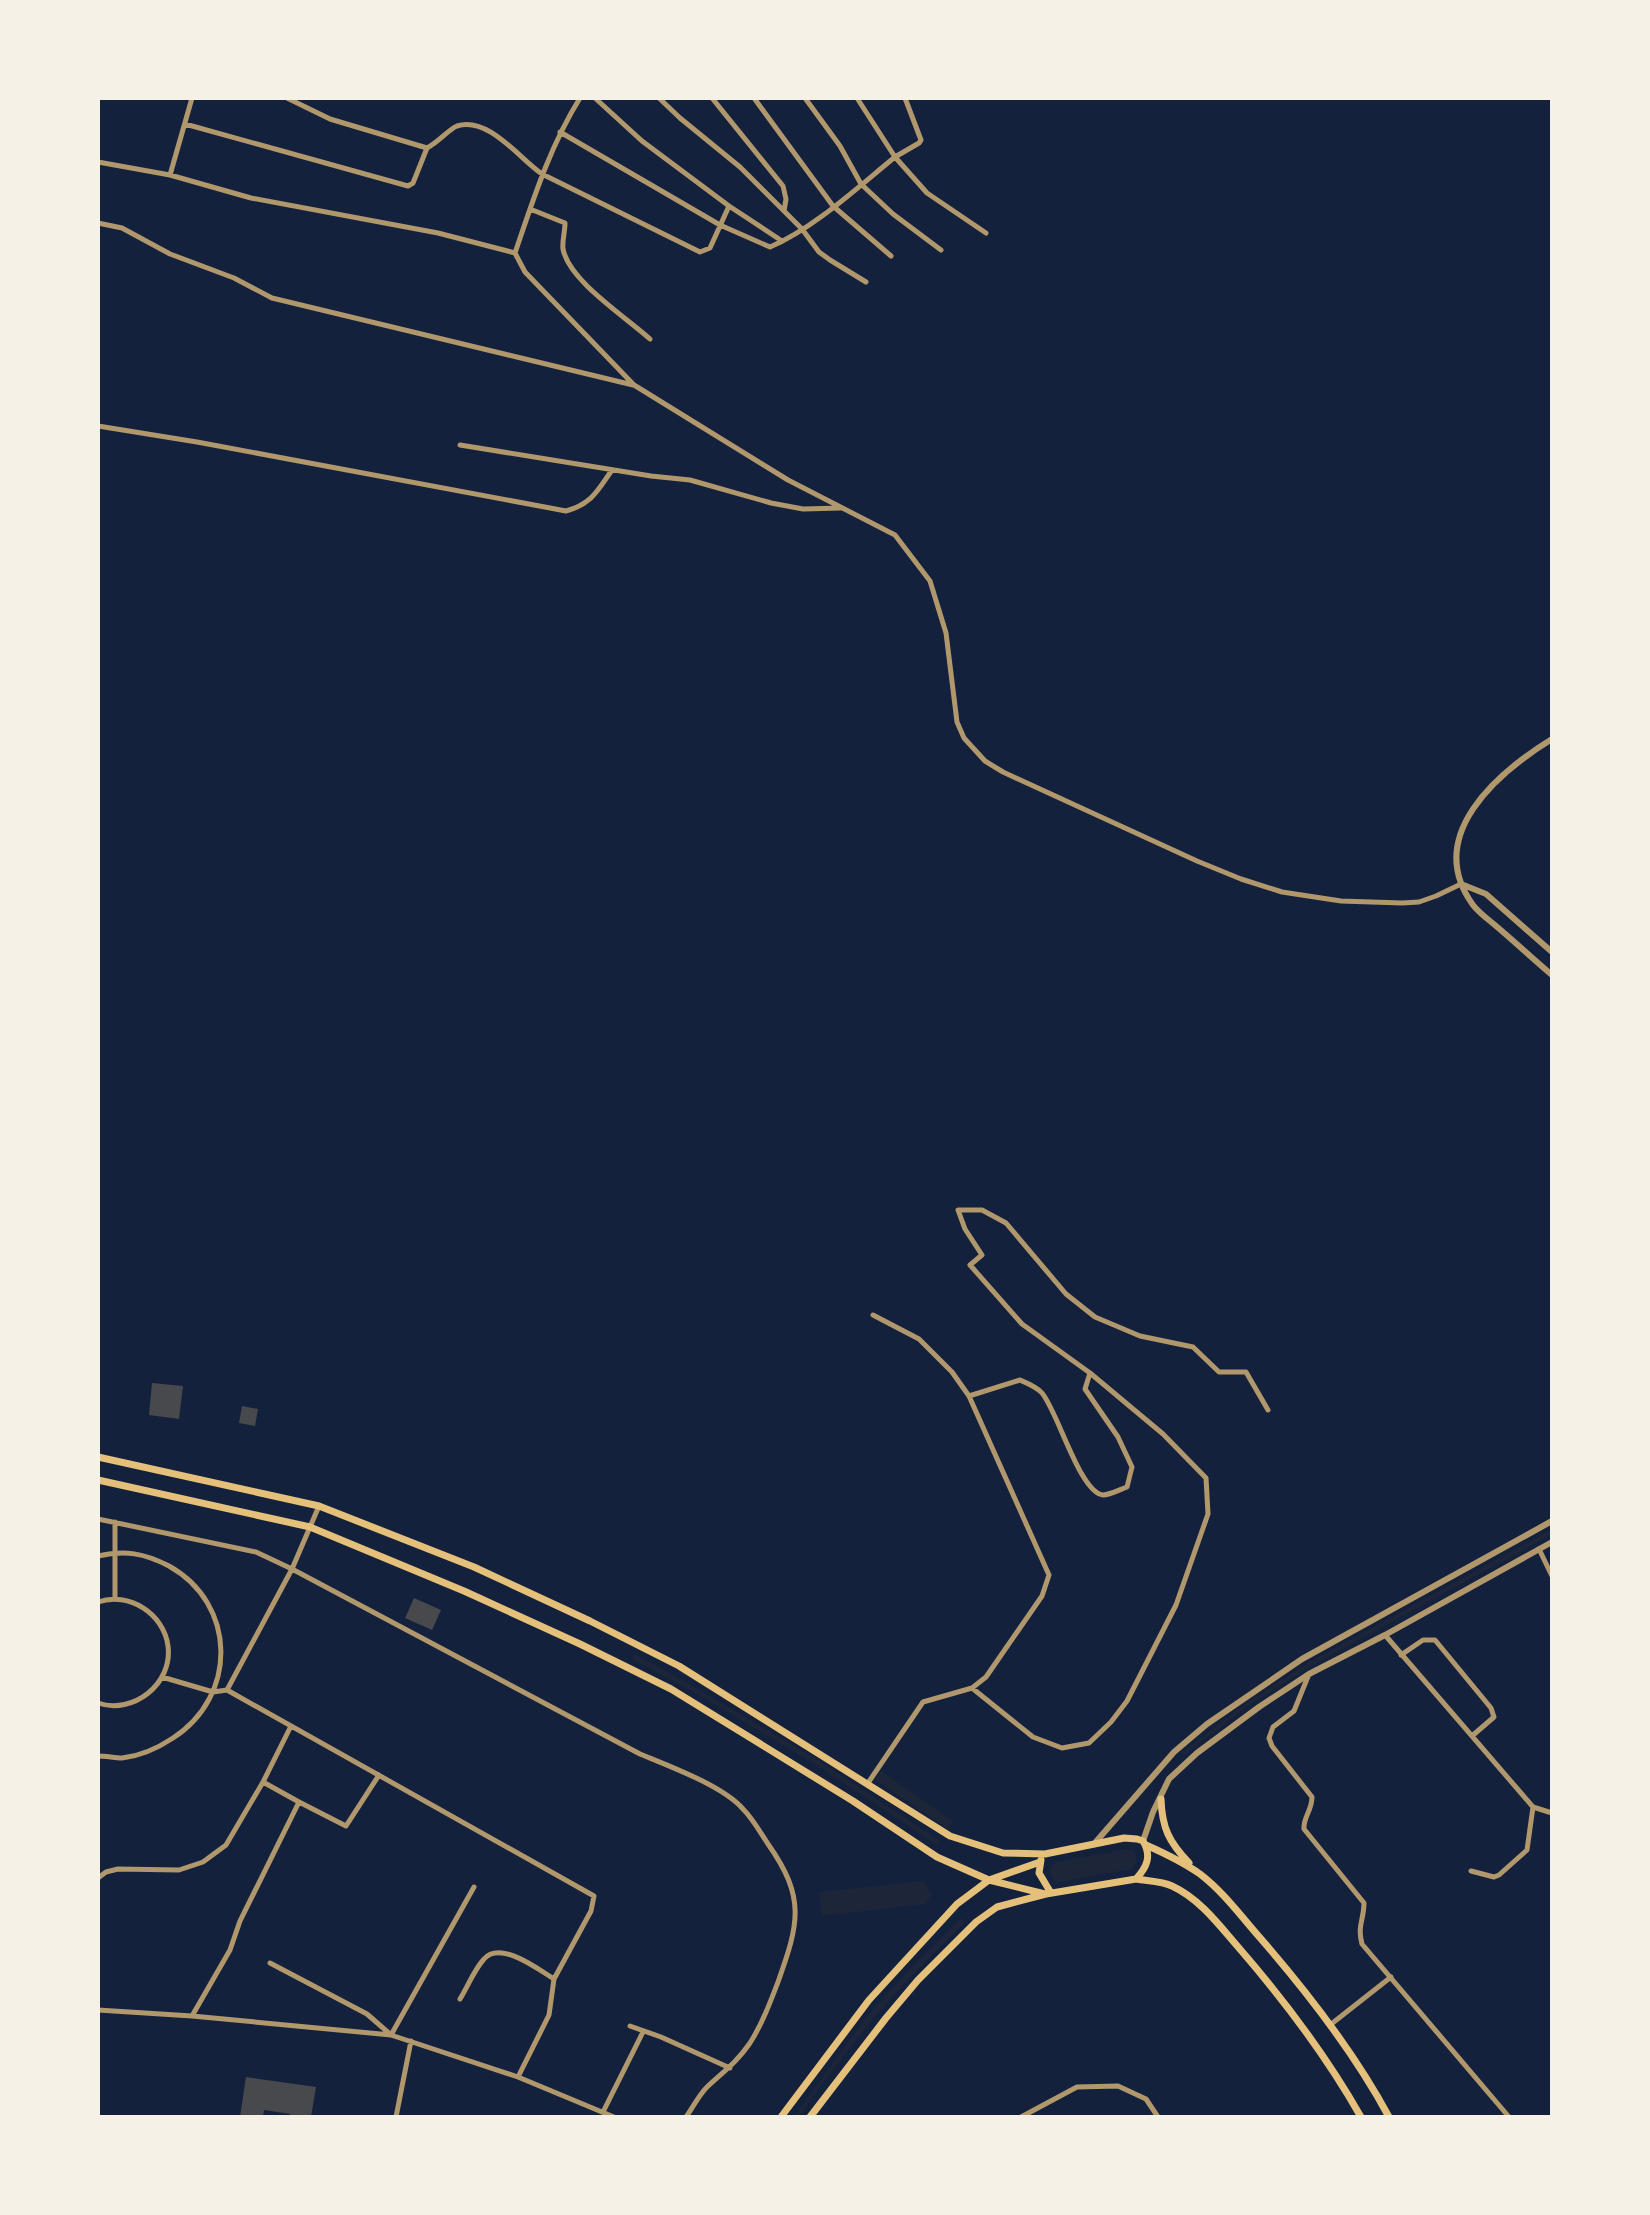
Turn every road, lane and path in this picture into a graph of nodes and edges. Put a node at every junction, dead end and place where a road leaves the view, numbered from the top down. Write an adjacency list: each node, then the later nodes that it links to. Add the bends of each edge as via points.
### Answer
1 (192, 98): 11 (street)
2 (287, 98): 13 (street, via 330,119)
3 (595, 98): 19 (street)
4 (659, 98): 22 (street)
5 (712, 98): 22 (street, via 783,186)
6 (754, 98): 20 (street)
7 (805, 98): 18 (street)
8 (857, 98): 14 (street)
9 (905, 98): 14 (street, via 921,140)
10 (579, 99): 12 (street)
11 (185, 124): 13 (street, via 408,186); 17 (street)
12 (560, 132): 16 (street); 24 (street)
13 (427, 148): 16 (street, via 460,125 483,127)
14 (895, 157): 18 (street); 26 (street, via 927,193)
15 (98, 162): 17 (street)
16 (542, 174): 21 (street); 24 (street, via 700,252 710,248)
17 (170, 175): 29 (street, via 251,198)
18 (861, 184): 20 (street); 28 (street)
19 (729, 206): 24 (street); 27 (street)
20 (833, 206): 25 (street); 30 (street)
21 (530, 209): 29 (street); 32 (street, via 565,223 562,246 568,263)
22 (784, 211): 25 (street)
23 (98, 223): 33 (street, via 122,228 272,298)
24 (720, 225): 27 (street, via 765,246)
25 (802, 229): 27 (street); 31 (street, via 819,252)
26 (986, 233)
27 (782, 241)
28 (941, 250)
29 (515, 253): 33 (street, via 525,272)
30 (891, 256)
31 (866, 282)
32 (650, 339)
33 (634, 385): 37 (street)
34 (98, 426): 36 (street, via 566,511 588,501)
35 (460, 445): 36 (street)
36 (612, 470): 37 (street, via 690,480 803,509)
37 (842, 508): 39 (street, via 895,535 930,581 946,633 957,722 973,750 1003,772 1197,861 1282,892 1402,903 1419,902)
38 (1552, 739): 39 (street, via 1519,761 1477,803 1455,857)
39 (1461, 884): 40 (street, via 1486,894); 41 (street, via 1474,907)
40 (1552, 952)
41 (1552, 975)
42 (873, 1315): 44 (street, via 919,1339)
43 (1090, 1373): 44 (street, via 1085,1389 1132,1467 1127,1487 1103,1495 1090,1489 1041,1392 1020,1380); 45 (street, via 1022,1324 970,1265 982,1255 958,1210 982,1210 1006,1223 1066,1294 1095,1317 1140,1336 1193,1347 1219,1372 1246,1372); 65 (street, via 1206,1478 1208,1514 1176,1605 1127,1701 1089,1743 1062,1748 1033,1737)
44 (969, 1396): 65 (street, via 1049,1575 1042,1596 986,1677)
45 (1268, 1410)
46 (98, 1457): 48 (main road)
47 (98, 1480): 52 (main road)
48 (319, 1506): 52 (street); 74 (main road, via 474,1567 636,1643)
49 (98, 1519): 51 (street)
50 (1552, 1521): 80 (street, via 1302,1659 1207,1724 1174,1752)
51 (115, 1522): 55 (street); 57 (street, via 256,1552)
52 (310, 1527): 57 (street); 87 (main road, via 464,1591 671,1689 937,1857)
53 (1552, 1542): 54 (street)
54 (1539, 1549): 58 (street); 61 (street)
55 (116, 1552): 56 (street); 59 (street); 67 (street, via 142,1554 165,1564 204,1594 222,1644)
56 (98, 1556)
57 (292, 1569): 66 (street); 101 (street, via 640,1754 684,1772 742,1808 790,1880 795,1925 761,2025)
58 (1552, 1576)
59 (115, 1599): 60 (street); 64 (street, via 144,1608 163,1630 168,1656)
60 (98, 1602)
61 (1385, 1635): 62 (street); 63 (street)
62 (1401, 1655): 70 (street); 70 (street, via 1423,1640 1435,1640 1491,1708 1494,1717)
63 (1309, 1674): 75 (street, via 1185,1763 1169,1779); 91 (street, via 1294,1711 1273,1727 1269,1738 1312,1797 1304,1829 1364,1903 1362,1944)
64 (162, 1677): 67 (street); 68 (street, via 134,1702)
65 (972, 1688): 74 (street, via 923,1702)
66 (227, 1690): 67 (street); 69 (street)
67 (213, 1692): 71 (street, via 193,1723 162,1745 121,1758)
68 (98, 1703)
69 (291, 1726): 72 (street); 73 (street)
70 (1472, 1736): 77 (street)
71 (98, 1756)
72 (379, 1775): 76 (street, via 346,1826); 92 (street, via 594,1896)
73 (263, 1782): 76 (street); 85 (street, via 226,1845 203,1862 179,1870 118,1869)
74 (868, 1783): 81 (main road, via 950,1836 1003,1853)
75 (1161, 1799): 79 (street); 84 (main road, via 1164,1828 1174,1848)
76 (299, 1802): 95 (street, via 230,1950)
77 (1533, 1807): 78 (street); 83 (street, via 1527,1850 1494,1877)
78 (1552, 1813)
79 (1144, 1843): 80 (main road, via 1124,1838); 84 (main road); 86 (main road, via 1148,1861)
80 (1094, 1844): 81 (main road)
81 (1045, 1854): 82 (main road)
82 (1040, 1862): 87 (main road); 89 (main road)
83 (1471, 1871)
84 (1199, 1873): 97 (main road, via 1292,1974)
85 (98, 1878)
86 (1136, 1879): 89 (main road); 111 (main road, via 1170,1885 1213,1917 1278,1994)
87 (989, 1880): 89 (main road); 107 (main road, via 957,1904 877,1990)
88 (474, 1887): 99 (street)
89 (1049, 1894): 108 (main road, via 997,1907 976,1922 918,1980)
90 (270, 1963): 99 (street, via 367,2014)
91 (1391, 1977): 97 (street); 113 (street)
92 (554, 1979): 93 (street, via 500,1952 484,1959); 102 (street, via 549,2015)
93 (460, 1999)
94 (98, 2010): 95 (street)
95 (192, 2016): 99 (street)
96 (630, 2026): 98 (street)
97 (1329, 2026): 112 (main road)
98 (643, 2032): 101 (street); 103 (street)
99 (391, 2035): 100 (street)
100 (411, 2041): 102 (street); 104 (street)
101 (730, 2068): 106 (street, via 705,2089)
102 (518, 2077): 103 (street)
103 (603, 2112): 105 (street)
104 (396, 2117)
105 (614, 2117)
106 (686, 2117)
107 (781, 2117)
108 (810, 2117)
109 (1021, 2117): 110 (street, via 1077,2087 1118,2086 1146,2099)
110 (1158, 2117)
111 (1361, 2117)
112 (1389, 2117)
113 (1509, 2117)

